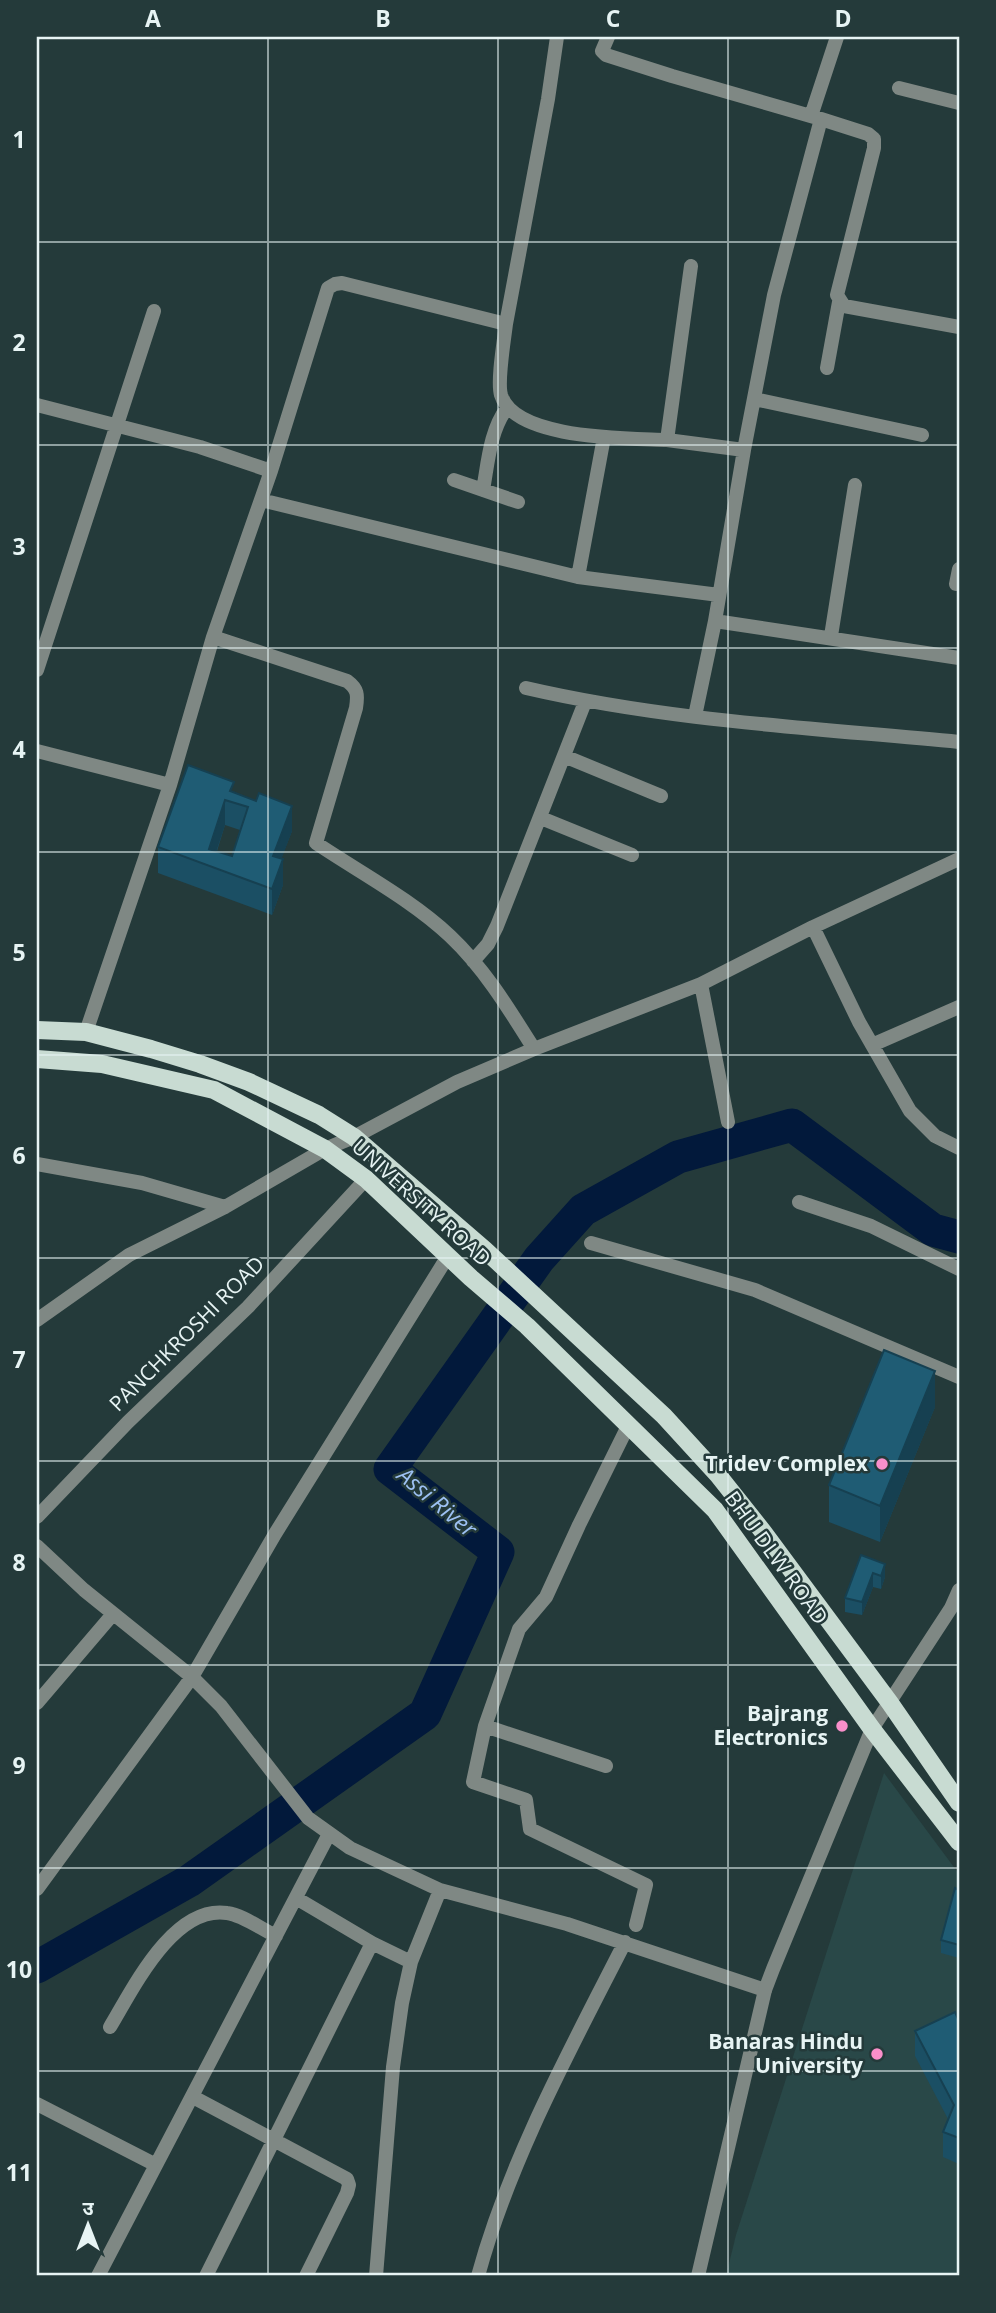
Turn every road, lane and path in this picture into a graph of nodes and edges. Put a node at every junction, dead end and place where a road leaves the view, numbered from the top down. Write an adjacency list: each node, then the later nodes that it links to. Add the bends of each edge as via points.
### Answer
1 (557, 37): 10 (street)
2 (608, 37): 6 (street, via 602,51 606,55)
3 (837, 37): 6 (street)
4 (899, 88): 5 (street)
5 (959, 103)
6 (816, 118): 8 (street, via 874,139); 13 (street)
7 (691, 267): 19 (street)
8 (839, 302): 11 (street); 12 (street)
9 (154, 311): 16 (street)
10 (506, 324): 15 (street, via 500,392); 21 (street, via 342,283 328,288)
11 (959, 327)
12 (827, 368)
13 (754, 399): 17 (street); 20 (street)
14 (37, 405): 16 (street)
15 (507, 408): 18 (street, via 539,427); 24 (street, via 495,429)
16 (118, 424): 21 (street); 35 (street)
17 (922, 435)
18 (604, 437): 19 (street); 28 (street)
19 (667, 440): 20 (street)
20 (744, 450): 30 (street)
21 (271, 471): 25 (street)
22 (454, 481): 24 (street)
23 (855, 485): 32 (street)
24 (483, 489): 26 (street)
25 (261, 500): 28 (street); 33 (street)
26 (518, 502)
27 (959, 569): 29 (street)
28 (578, 577): 30 (street)
29 (956, 584)
30 (719, 595): 31 (street)
31 (715, 621): 32 (street); 38 (street)
32 (831, 636): 34 (street)
33 (213, 637): 42 (street); 48 (street, via 356,687 356,708 316,843 416,909)
34 (959, 658)
35 (37, 670)
36 (526, 688): 37 (street)
37 (585, 702): 38 (street); 41 (street)
38 (695, 716): 39 (street)
39 (959, 742)
40 (37, 751): 42 (street)
41 (564, 756): 43 (street); 44 (street)
42 (170, 785): 52 (street)
43 (661, 796)
44 (541, 818): 45 (street); 48 (street, via 497,926)
45 (632, 855)
46 (959, 859): 47 (street)
47 (813, 927): 49 (street); 53 (street)
48 (473, 961): 54 (street)
49 (701, 984): 54 (street); 56 (street)
50 (959, 1007): 53 (street)
51 (37, 1030): 52 (main road, BHU DLW ROAD)
52 (86, 1032): 57 (main road, BHU DLW ROAD, via 249,1082)
53 (872, 1045): 58 (street, via 910,1111 935,1136)
54 (534, 1049): 57 (street, via 457,1082)
55 (37, 1059): 59 (main road, UNIVERSITY ROAD, via 102,1064 214,1090)
56 (728, 1122)
57 (354, 1137): 59 (street); 77 (main road, BHU DLW ROAD, via 485,1250 664,1416 764,1533)
58 (959, 1148)
59 (325, 1149): 61 (main road, UNIVERSITY ROAD); 63 (street)
60 (37, 1164): 63 (street, via 142,1182)
61 (366, 1179): 65 (main road, UNIVERSITY ROAD); 71 (street, PANCHKROSHI ROAD, via 247,1307)
62 (799, 1202): 66 (street, via 871,1226)
63 (225, 1207): 67 (street, via 129,1255)
64 (591, 1243): 69 (street, via 755,1290)
65 (448, 1256): 68 (main road, UNIVERSITY ROAD); 75 (street)
66 (959, 1269)
67 (37, 1320)
68 (527, 1326): 70 (main road, BHU DLW ROAD)
69 (959, 1377)
70 (628, 1426): 78 (street, via 546,1597 519,1629); 79 (main road, BHU DLW ROAD, via 715,1510)
71 (37, 1517)
72 (37, 1546): 74 (street)
73 (959, 1591): 77 (street)
74 (113, 1614): 75 (street); 76 (street)
75 (192, 1677): 82 (street, via 221,1706 308,1818); 84 (street)
76 (37, 1703)
77 (890, 1703): 79 (street); 81 (main road, BHU DLW ROAD)
78 (485, 1726): 80 (street); 87 (street, via 473,1782 526,1800 530,1829 646,1885)
79 (872, 1730): 83 (main road, BHU DLW ROAD); 92 (street)
80 (606, 1766)
81 (959, 1803)
82 (329, 1834): 85 (street); 86 (street)
83 (959, 1842)
84 (37, 1889)
85 (440, 1889): 90 (street); 91 (street)
86 (296, 1898): 88 (street); 89 (street)
87 (636, 1925)
88 (276, 1936): 93 (street, via 220,1912 183,1926 157,1951); 94 (street)
89 (372, 1942): 91 (street); 96 (street)
90 (625, 1942): 92 (street); 102 (street, via 529,2136 492,2225)
91 (411, 1962): 101 (street, via 393,2067)
92 (765, 1990): 103 (street)
93 (110, 2027)
94 (193, 2097): 96 (street); 97 (street)
95 (37, 2104): 97 (street)
96 (273, 2139): 99 (street); 100 (street, via 346,2179 349,2185)
97 (156, 2165): 98 (street)
98 (98, 2276)
99 (206, 2276)
100 (306, 2276)
101 (376, 2276)
102 (478, 2276)
103 (698, 2276)

